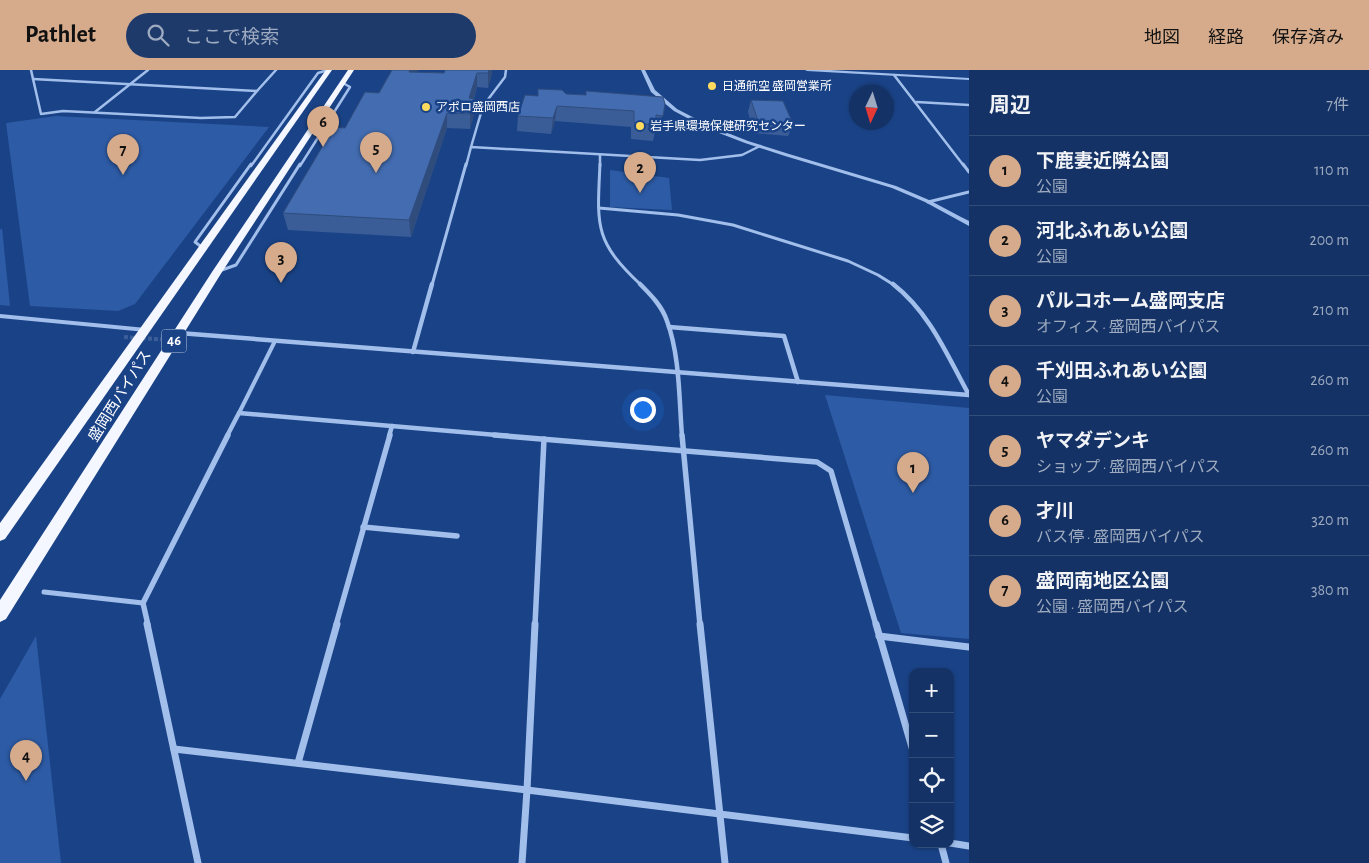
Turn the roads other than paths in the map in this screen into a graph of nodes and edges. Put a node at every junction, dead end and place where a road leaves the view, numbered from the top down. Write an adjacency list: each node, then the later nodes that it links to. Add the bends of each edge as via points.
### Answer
1 (31, 70): 12 (street)
2 (148, 70): 14 (street)
3 (276, 70): 15 (street)
4 (329, 70): 30 (highway, 盛岡西バイパス / 46)
5 (351, 70): 31 (highway, 盛岡西バイパス / 46)
6 (506, 70): 20 (street, via 483,106)
7 (643, 70): 19 (street, via 649,87 668,106 697,122)
8 (807, 70): 11 (street)
9 (902, 70): 10 (street)
10 (969, 73)
11 (894, 75): 13 (street); 16 (street)
12 (33, 79): 14 (street); 18 (street, via 41,114)
13 (969, 79)
14 (131, 84): 15 (street); 18 (street)
15 (257, 91): 18 (street, via 235,117)
16 (917, 102): 17 (street); 22 (street)
17 (969, 105)
18 (94, 112)
19 (760, 146): 21 (street, via 742,155 700,160); 25 (street, via 885,183)
20 (471, 147): 21 (street); 33 (street)
21 (600, 155): 26 (street)
22 (967, 167): 23 (street)
23 (969, 172)
24 (969, 192): 25 (street)
25 (928, 202): 27 (street)
26 (599, 208): 29 (street, via 600,228 609,251 655,298); 36 (street, via 671,214 725,224 846,260 876,273 897,286 917,306)
27 (969, 224)
28 (0, 316): 30 (street)
29 (669, 327): 34 (street); 35 (street, via 784,336)
30 (146, 330): 42 (highway, 盛岡西バイパス / 46)
31 (179, 333): 32 (street); 46 (highway, 盛岡西バイパス / 46)
32 (275, 341): 33 (street); 37 (street)
33 (413, 352): 34 (street)
34 (676, 373): 35 (street); 40 (street)
35 (798, 382): 36 (street)
36 (969, 395)
37 (238, 413): 38 (street); 45 (street)
38 (392, 426): 39 (street); 41 (street)
39 (544, 439): 40 (street); 52 (street)
40 (682, 450): 47 (street, via 817,462 831,471); 53 (street)
41 (363, 527): 43 (street); 51 (street)
42 (0, 535)
43 (457, 536)
44 (44, 592): 45 (street)
45 (143, 603): 50 (street)
46 (0, 614)
47 (879, 636): 48 (street); 49 (street)
48 (969, 647)
49 (909, 737)
50 (174, 749): 51 (street); 58 (street)
51 (298, 763): 52 (street)
52 (527, 790): 53 (street); 59 (street)
53 (719, 815): 54 (street); 60 (street)
54 (909, 838)
55 (954, 844): 56 (street)
56 (969, 846)
57 (941, 848): 61 (street)
58 (198, 863)
59 (522, 863)
60 (725, 863)
61 (946, 863)

